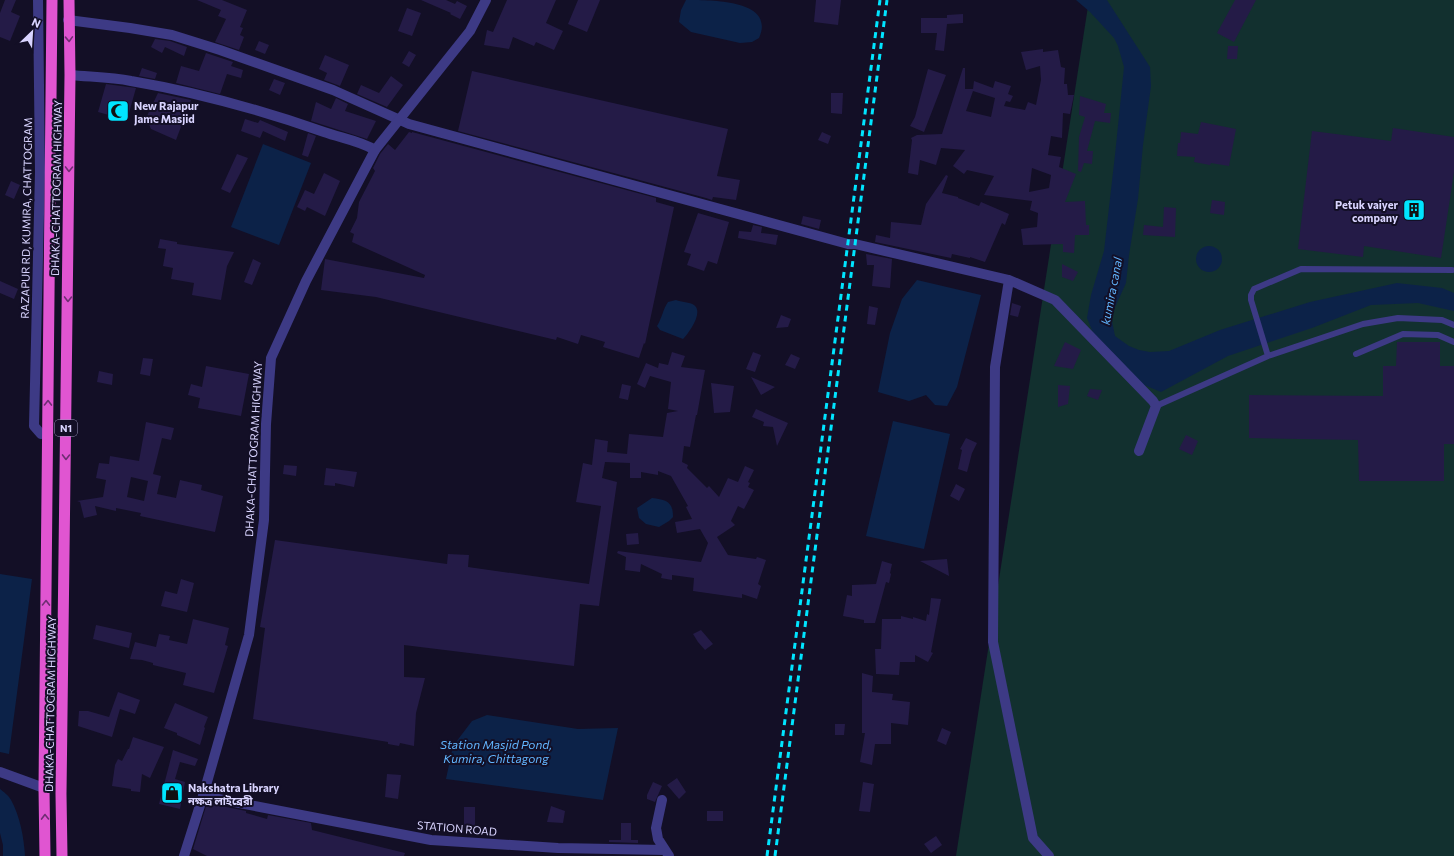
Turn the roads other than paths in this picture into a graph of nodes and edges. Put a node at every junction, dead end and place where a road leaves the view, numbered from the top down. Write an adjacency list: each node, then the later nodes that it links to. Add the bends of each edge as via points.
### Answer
1 (38, 0): 16 (street, RAZAPUR RD, KUMIRA, CHATTOGRAM, via 40,172 34,426)
2 (52, 0): 19 (highway, DHAKA-CHATTOGRAM HIGHWAY / N1, one-way to 2)
3 (68, 0): 5 (highway, DHAKA-CHATTOGRAM HIGHWAY / N1)
4 (486, 0): 7 (street, DHAKA-CHATTOGRAM HIGHWAY, via 470,31)
5 (68, 20): 6 (highway, DHAKA-CHATTOGRAM HIGHWAY / N1, one-way to 6); 7 (street, via 172,35 332,90)
6 (70, 75): 8 (street, via 130,80 198,95 278,116); 24 (highway, DHAKA-CHATTOGRAM HIGHWAY / N1, one-way to 24)
7 (400, 120): 8 (street, DHAKA-CHATTOGRAM HIGHWAY); 10 (street, via 848,244)
8 (375, 150): 20 (street, DHAKA-CHATTOGRAM HIGHWAY, via 306,281 271,358 266,424 264,520 249,635)
9 (1452, 270): 14 (lane, via 1301,269 1254,289 1251,300)
10 (1008, 280): 15 (street, via 1055,300); 26 (street, via 995,366 994,642 1033,838)
11 (1454, 325): 14 (lane, via 1442,320 1398,318 1363,324)
12 (1454, 342): 13 (lane, via 1438,336 1403,334)
13 (1356, 354)
14 (1268, 356): 15 (lane)
15 (1156, 406): 17 (street)
16 (41, 434)
17 (1139, 450)
18 (0, 772): 19 (street)
19 (44, 788): 23 (highway, DHAKA-CHATTOGRAM HIGHWAY / N1, one-way to 19)
20 (203, 796): 22 (street, STATION ROAD, via 431,840); 25 (street, DHAKA-CHATTOGRAM HIGHWAY)
21 (662, 800): 22 (street, STATION ROAD, via 656,828 658,839)
22 (667, 853)
23 (45, 856)
24 (62, 856)
25 (184, 856)
26 (1049, 856)

